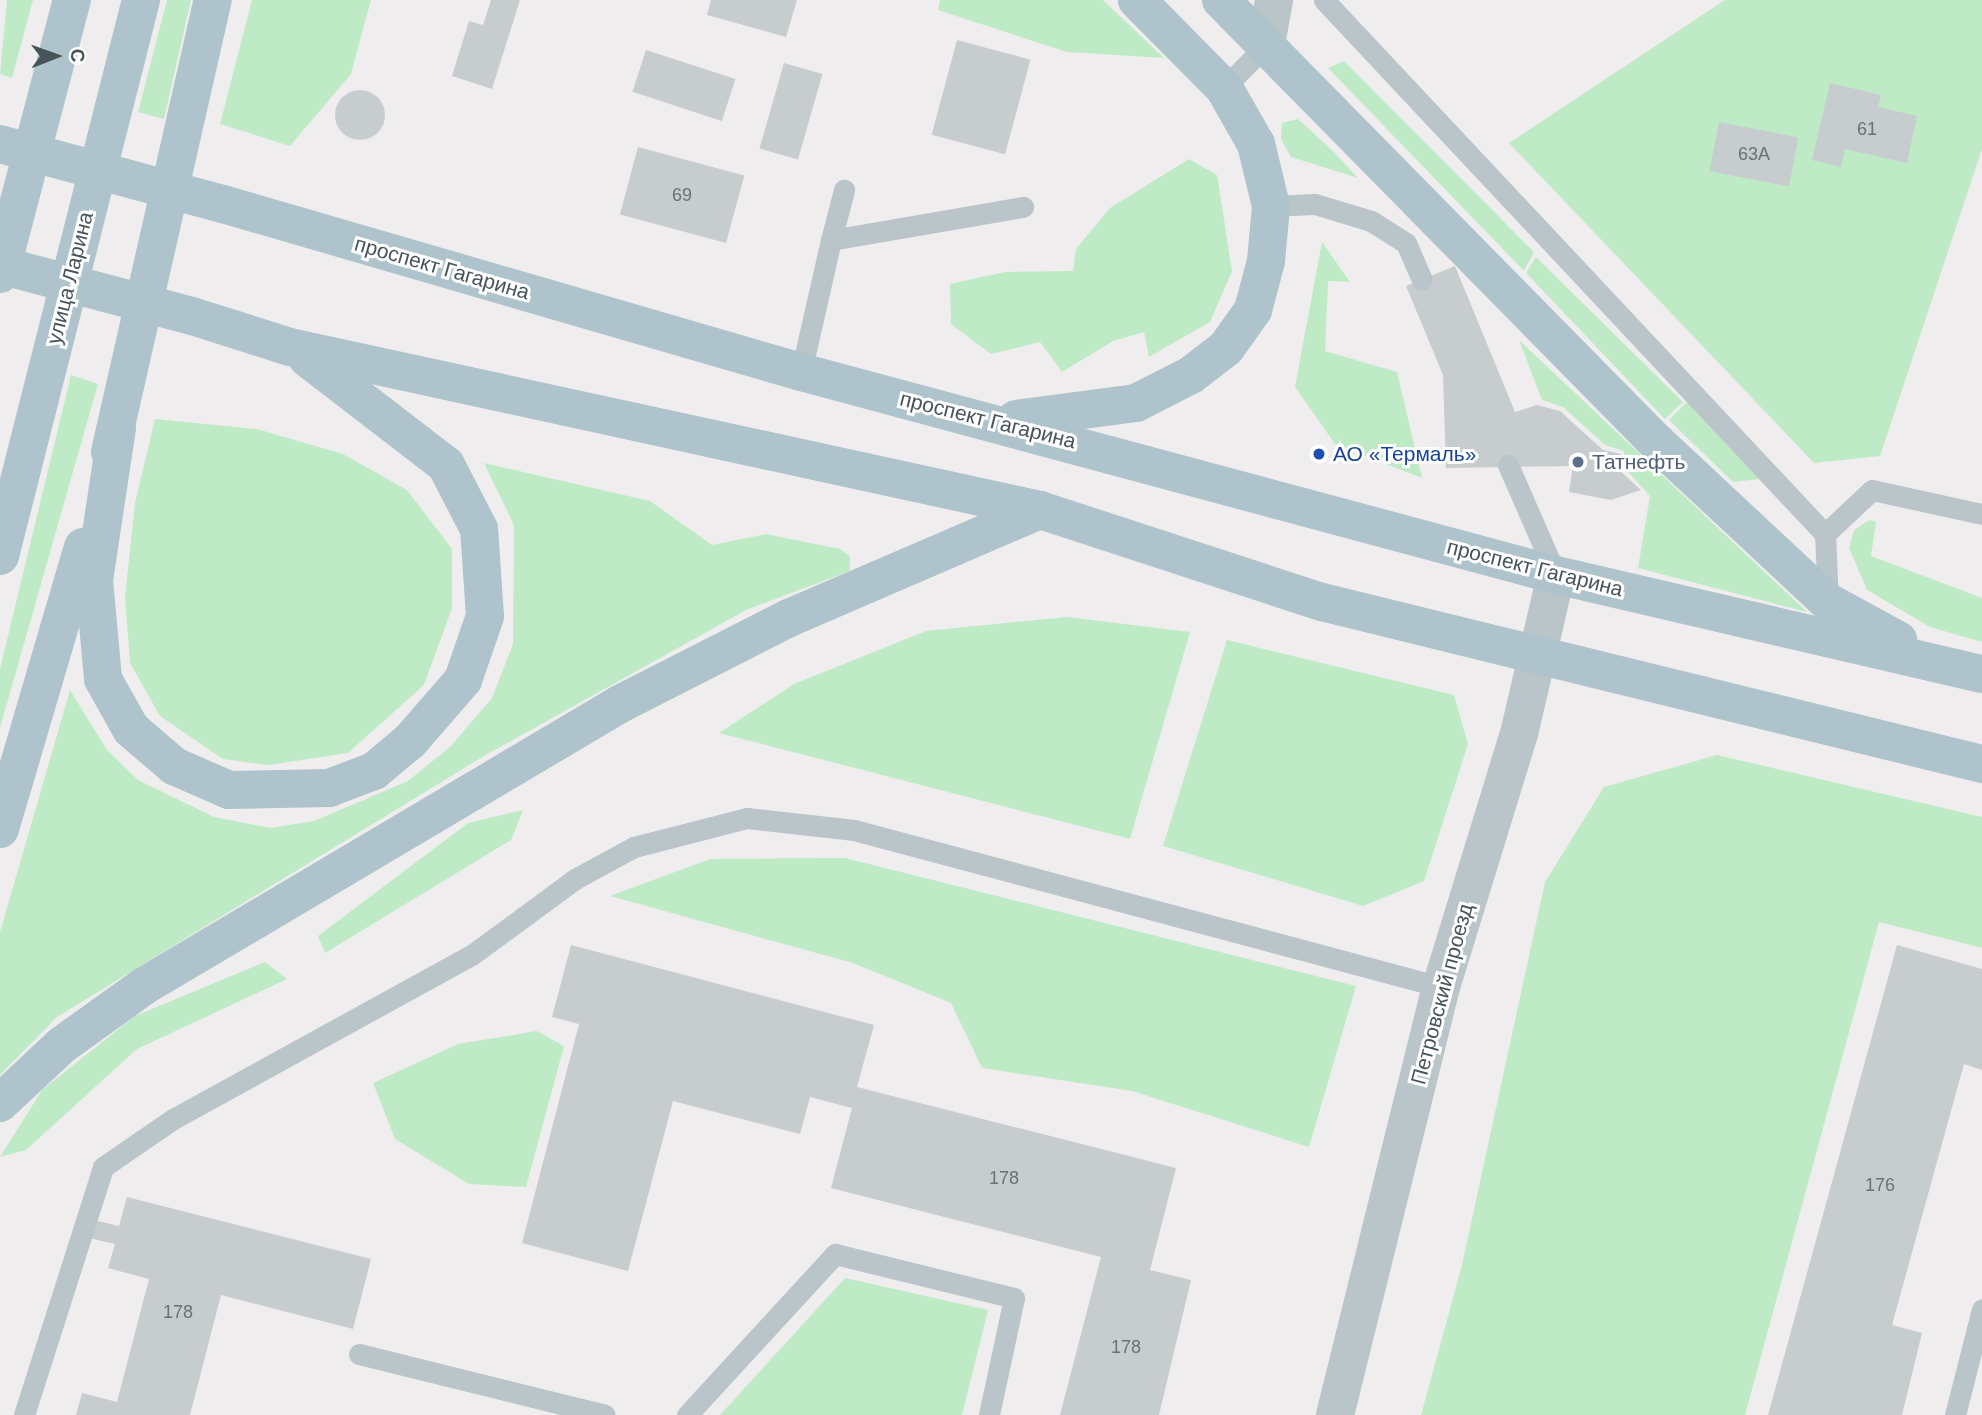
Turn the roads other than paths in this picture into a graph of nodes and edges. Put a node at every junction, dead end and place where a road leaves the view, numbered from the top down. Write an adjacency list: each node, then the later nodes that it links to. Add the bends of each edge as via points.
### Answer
1 (72, 0): 17 (main road)
2 (141, 0): 27 (main road, улица Ларина)
3 (213, 0): 22 (main road)
4 (1138, 0): 9 (main road)
5 (1221, 0): 8 (main road)
6 (1274, 0): 8 (street)
7 (1324, 0): 26 (lane)
8 (1266, 45): 9 (lane); 14 (main road)
9 (1224, 88): 12 (main road, via 1256,144)
10 (0, 144): 20 (main road, проспект Гагарина, bridge, via 223,204)
11 (844, 190): 15 (lane)
12 (1271, 205): 14 (lane, via 1315,204); 21 (main road, via 1266,261 1253,310 1226,348 1191,375 1136,403)
13 (1023, 207): 15 (lane)
14 (1420, 231): 18 (lane); 29 (main road)
15 (831, 240): 20 (lane)
16 (0, 265): 19 (main road, bridge)
17 (0, 274)
18 (1422, 279)
19 (290, 347): 22 (main road, via 373,403 446,465 479,529 485,616 463,680 374,771 329,788 229,790 174,766 131,729 103,679 94,580); 24 (main road)
20 (801, 373): 21 (main road, проспект Гагарина)
21 (998, 422): 28 (main road, проспект Гагарина)
22 (117, 428): 34 (main road)
23 (1508, 465): 28 (lane)
24 (1040, 510): 30 (main road, via 1322,602); 36 (main road, via 789,618 620,704 144,986 62,1045)
25 (1982, 514): 26 (lane, via 1872,490)
26 (1825, 534): 29 (lane)
27 (0, 556)
28 (1556, 575): 30 (street, Петровский проезд); 31 (main road, проспект Гагарина)
29 (1828, 602): 31 (main road)
30 (1538, 653): 33 (main road); 35 (street, Петровский проезд)
31 (1940, 663): 32 (main road, проспект Гагарина)
32 (1982, 674)
33 (1982, 764)
34 (0, 829)
35 (1441, 987): 39 (lane, via 854,830 747,818 634,847 575,880 472,954 173,1119 103,1167); 43 (street, Петровский проезд)
36 (0, 1103)
37 (1982, 1309): 44 (lane)
38 (359, 1354): 40 (lane)
39 (24, 1415)
40 (605, 1415)
41 (687, 1415): 42 (lane, via 835,1254 1014,1298)
42 (989, 1415)
43 (1335, 1415)
44 (1955, 1415)

